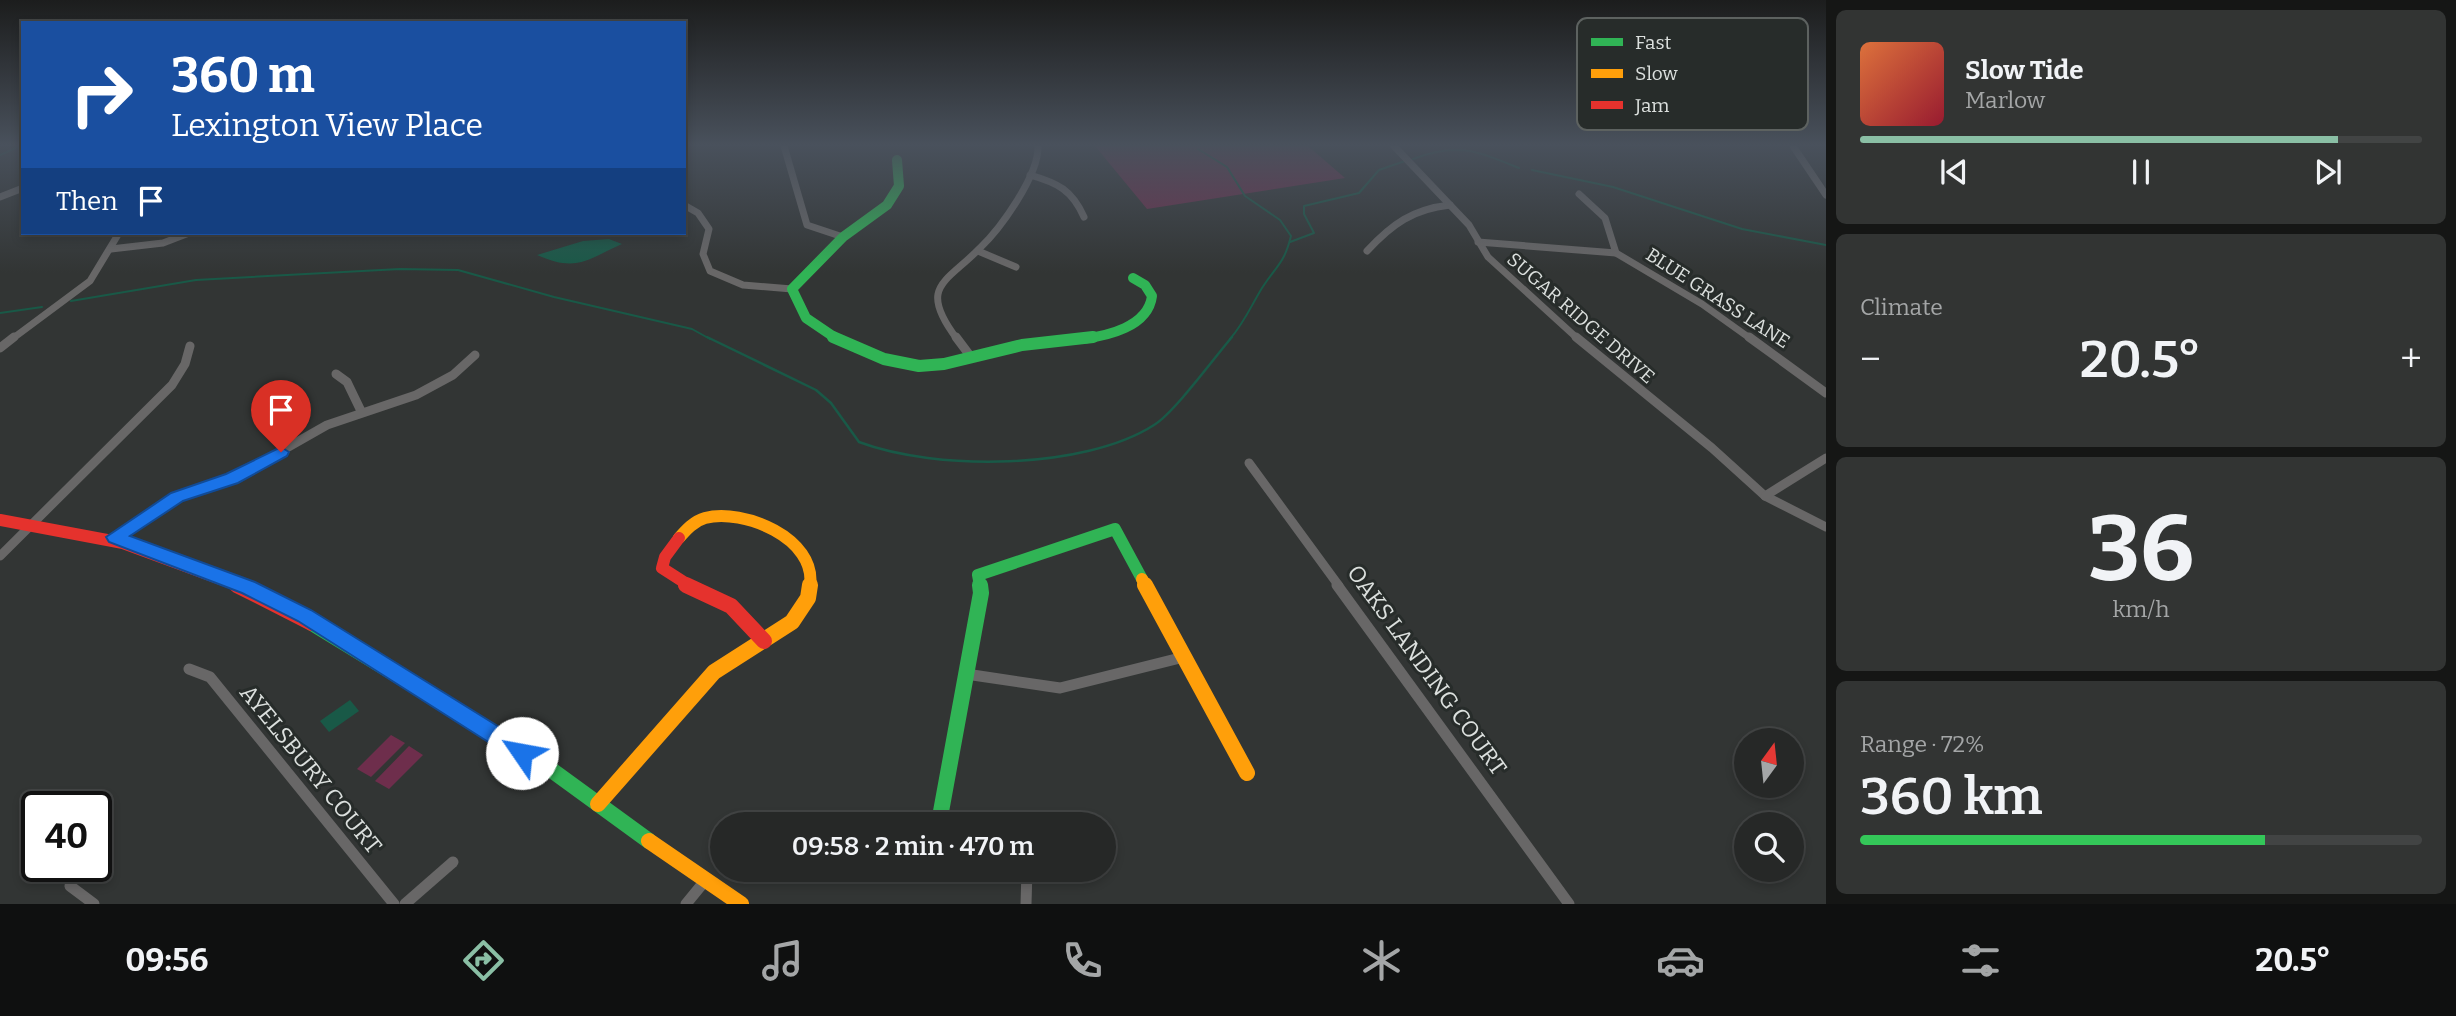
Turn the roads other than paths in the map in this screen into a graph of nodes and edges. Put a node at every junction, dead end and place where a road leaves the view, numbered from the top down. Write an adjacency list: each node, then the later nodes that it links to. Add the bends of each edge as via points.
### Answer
1 (796, 188): 14 (street, via 807,225)
2 (898, 188): 14 (street, via 887,205)
3 (1022, 188): 17 (street)
4 (1069, 188): 11 (street)
5 (1434, 188): 9 (street, SUGAR RIDGE DRIVE)
6 (21, 189): 8 (street)
7 (1579, 194): 19 (street, via 1610,223)
8 (0, 197)
9 (1450, 205): 15 (street, SUGAR RIDGE DRIVE); 18 (street, via 1423,207 1398,218)
10 (686, 206): 22 (street, via 698,213 709,229 703,260 708,269 735,284)
11 (1084, 217)
12 (118, 235): 16 (street)
13 (184, 235): 16 (street, via 163,243)
14 (843, 237): 22 (street)
15 (1478, 242): 19 (street, BLUE GRASS LANE); 32 (street, SUGAR RIDGE DRIVE, via 1509,278 1568,331)
16 (111, 249): 24 (street, via 90,281)
17 (978, 251): 20 (street); 26 (street, via 944,277 938,292 942,316)
18 (1367, 251)
19 (1616, 253): 28 (street, BLUE GRASS LANE, via 1702,304)
20 (1016, 267)
21 (1133, 278): 26 (street, via 1146,283 1153,293 1152,304 1123,329)
22 (792, 289): 26 (street, via 807,319 885,360 933,366)
23 (190, 346): 34 (street, via 186,364 172,385)
24 (0, 348)
25 (475, 355): 29 (street, via 453,375 416,395)
26 (971, 357)
27 (335, 373): 29 (street, via 347,382)
28 (1826, 393)
29 (361, 411): 36 (street, via 232,479 177,497)
30 (1826, 458): 32 (street)
31 (1249, 463): 55 (street, OAKS LANDING COURT)
32 (1765, 496): 35 (street, SUGAR RIDGE DRIVE)
33 (0, 520): 34 (street)
34 (33, 521): 36 (street); 37 (street)
35 (1826, 527)
36 (115, 537): 43 (street, via 249,587 305,616)
37 (0, 555)
38 (765, 641): 38 (street, via 789,626 803,609 811,580 800,552 775,532 746,520 717,516 690,525 664,555 662,568 731,606); 43 (street, via 730,659 705,682)
39 (1184, 657): 41 (street, via 1060,688); 41 (street, via 1115,529 978,576 981,593); 42 (street)
40 (189, 669): 50 (street, AYELSBURY COURT, via 210,677)
41 (965, 674): 44 (street)
42 (1247, 773)
43 (598, 804): 46 (street)
44 (941, 812)
45 (453, 862): 51 (street)
46 (704, 882): 52 (street); 53 (street)
47 (1027, 882): 54 (street)
48 (70, 886): 49 (street)
49 (94, 904)
50 (394, 904)
51 (405, 904)
52 (686, 904)
53 (741, 904)
54 (1026, 904)
55 (1569, 904)

